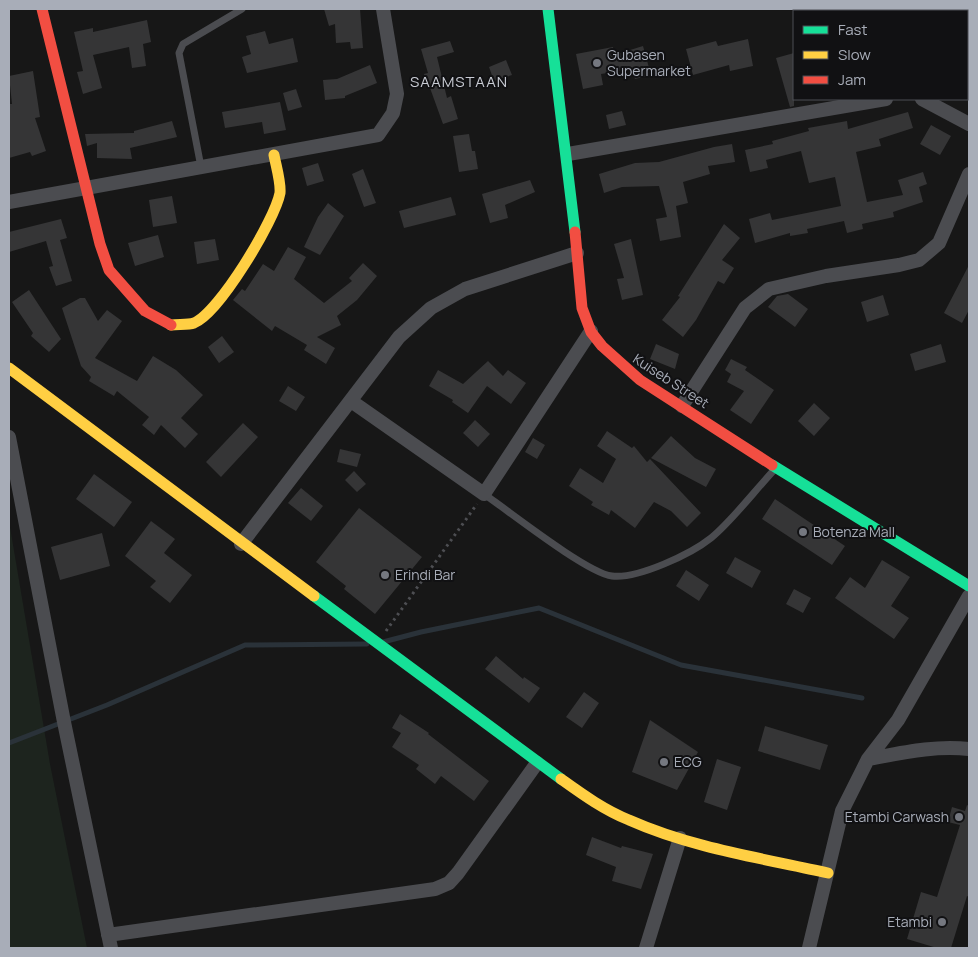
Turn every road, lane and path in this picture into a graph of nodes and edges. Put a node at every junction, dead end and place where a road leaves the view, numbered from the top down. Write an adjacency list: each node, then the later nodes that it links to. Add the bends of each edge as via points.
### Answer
1 (42, 9): 12 (street)
2 (242, 9): 10 (lane, via 183,44 179,53)
3 (383, 9): 9 (street, via 397,94 393,113 378,135)
4 (548, 9): 8 (street, Kuiseb Street)
5 (880, 100): 8 (street)
6 (924, 100): 7 (street)
7 (969, 124)
8 (568, 154): 14 (street, Kuiseb Street)
9 (274, 155): 10 (street); 12 (street, via 280,192 269,223 234,280 210,311 194,323 171,325 146,311 109,270)
10 (201, 167): 12 (street)
11 (969, 174): 18 (street, via 939,243 919,260 770,289 745,308)
12 (86, 189): 13 (street)
13 (9, 202)
14 (577, 253): 15 (street, Kuiseb Street, via 582,304); 17 (street, via 464,289 431,308 399,337)
15 (590, 331): 18 (street, Kuiseb Street, via 621,368); 21 (street)
16 (9, 368): 22 (street)
17 (351, 401): 21 (street); 22 (street)
18 (682, 406): 20 (street, Kuiseb Street)
19 (9, 437): 31 (street)
20 (776, 468): 21 (lane, via 710,538 664,563 637,573 612,576 591,568); 23 (street, Kuiseb Street)
21 (484, 494): 25 (path)
22 (241, 544): 25 (street)
23 (969, 586)
24 (969, 596): 27 (street, via 898,720)
25 (377, 644): 28 (street)
26 (969, 749): 27 (street, via 912,750)
27 (868, 759): 30 (street, via 842,811)
28 (537, 763): 29 (street, via 605,808); 31 (street, via 458,873 449,883 435,889)
29 (680, 838): 30 (street); 32 (street)
30 (828, 873): 33 (street)
31 (109, 942)
32 (646, 948)
33 (809, 948)

